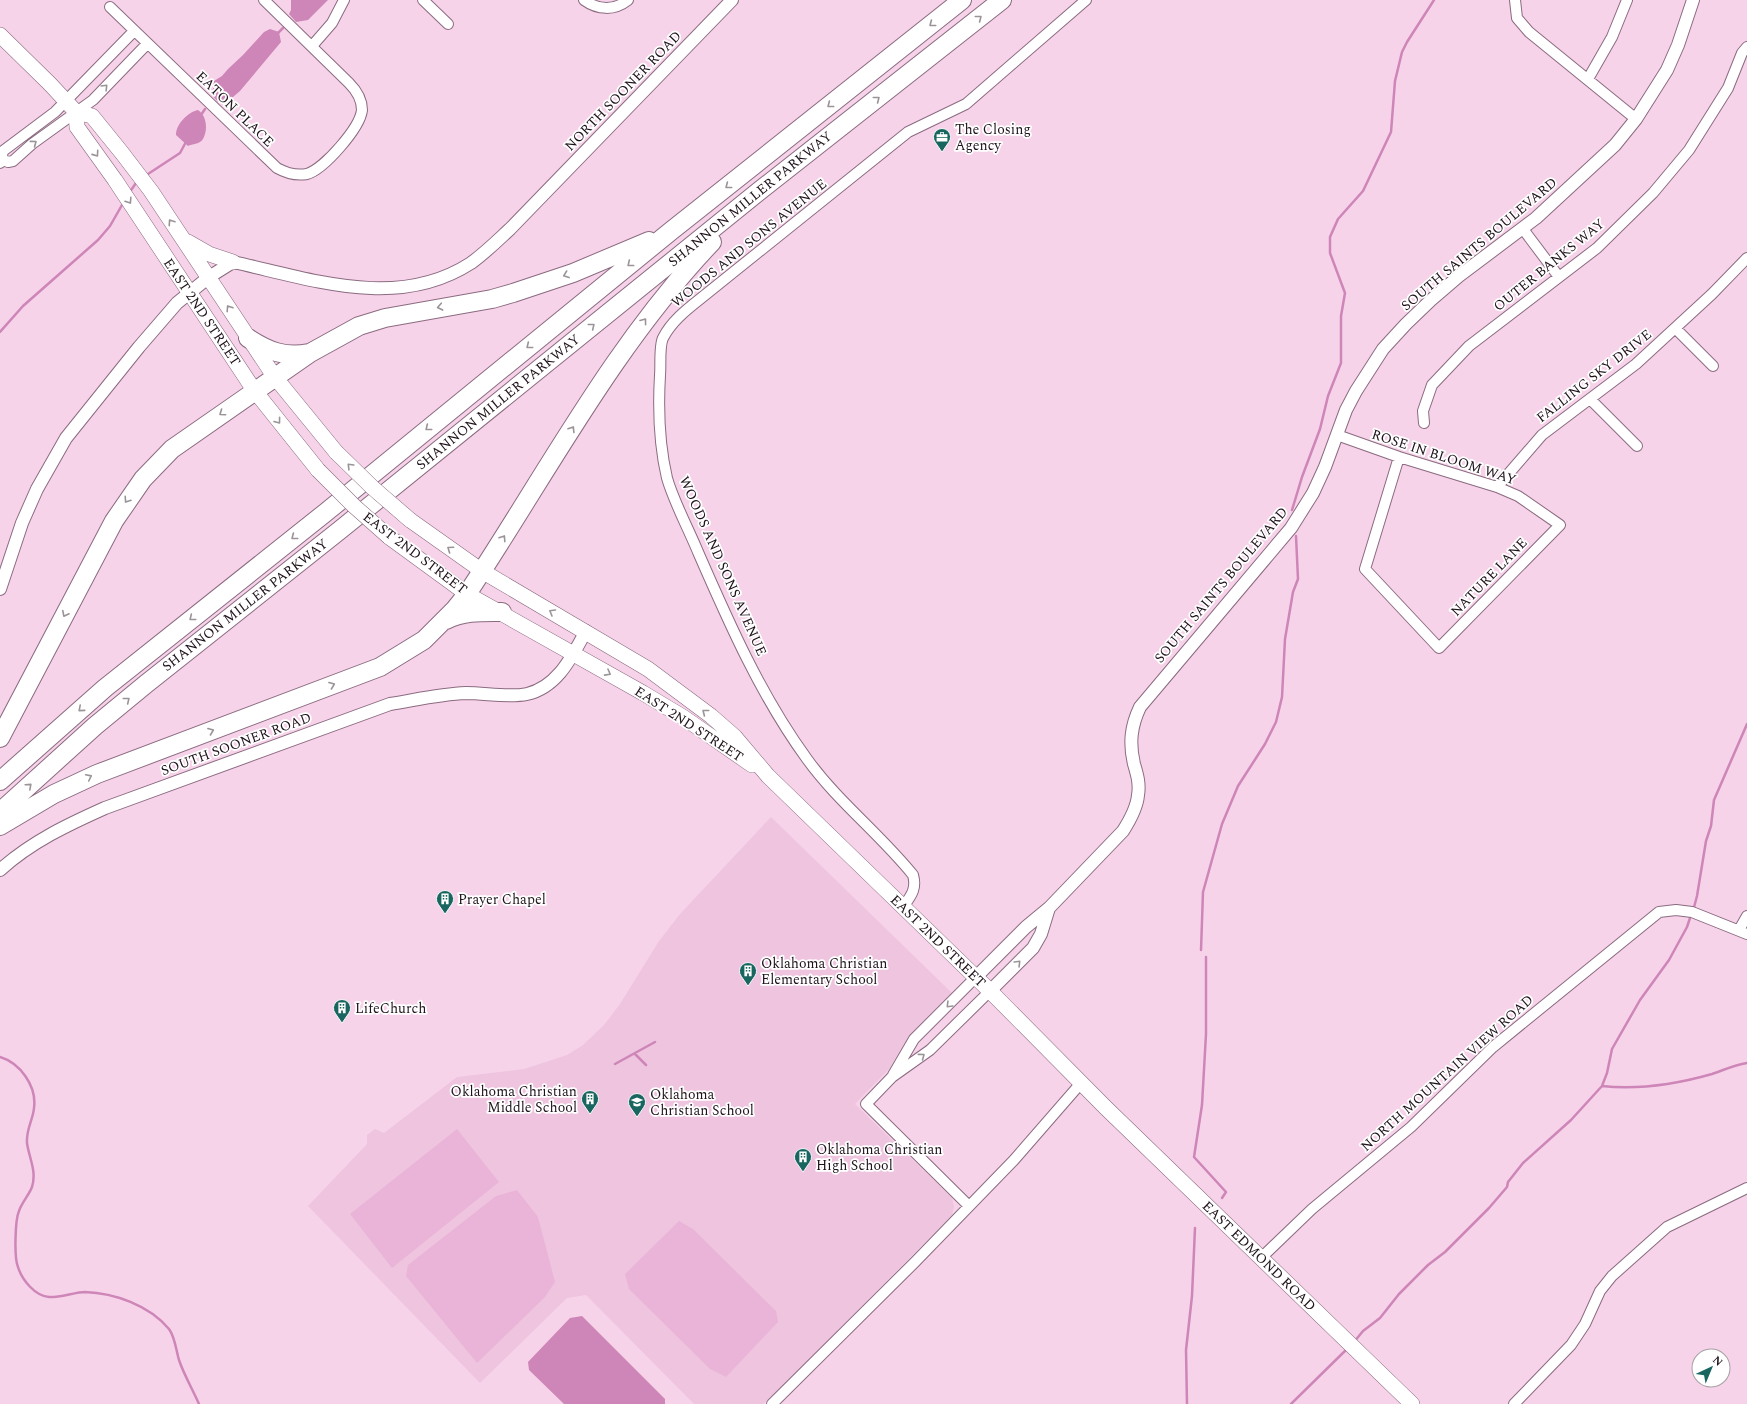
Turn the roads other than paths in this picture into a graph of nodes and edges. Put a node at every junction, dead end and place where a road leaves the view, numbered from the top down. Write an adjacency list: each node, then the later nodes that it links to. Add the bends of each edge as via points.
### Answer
1 (264, 0): 18 (street, EATON PLACE)
2 (344, 0): 18 (street, via 332,23)
3 (423, 0): 14 (street)
4 (584, 0): 5 (street, via 596,7 609,8)
5 (628, 0)
6 (732, 0): 30 (street, NORTH SOONER ROAD, via 535,203 471,263 421,284 379,289 351,287)
7 (962, 0): 27 (highway, SHANNON MILLER PARKWAY, one-way to 27)
8 (1002, 0): 25 (highway, SHANNON MILLER PARKWAY, one-way to 8)
9 (1086, 0): 60 (street, WOODS AND SONS AVENUE, via 966,104 908,132 682,313 662,339 658,406 662,450 668,479 680,509 720,603 766,695 789,732 808,760 840,797 913,875 916,884 913,894)
10 (1515, 0): 20 (street, via 1517,18 1529,32)
11 (1627, 0): 20 (street, via 1612,37)
12 (1693, 0): 23 (street, SOUTH SAINTS BOULEVARD, via 1667,70)
13 (110, 7): 15 (street, EATON PLACE)
14 (448, 24)
15 (134, 31): 17 (street, EATON PLACE); 21 (street)
16 (0, 35): 21 (main road, EAST 2ND STREET)
17 (147, 44): 18 (street, EATON PLACE, via 277,168 299,175 316,170 326,162 354,129 362,110 360,98 349,83); 22 (street, one-way to 17, via 93,100)
18 (312, 46)
19 (1747, 47): 32 (street, OUTER BANKS WAY, via 1742,53 1728,88 1685,156 1653,193 1597,248)
20 (1588, 79): 23 (street)
21 (66, 101): 22 (main road, EAST 2ND STREET); 24 (street, via 3,151)
22 (76, 112): 24 (street, one-way to 22, via 13,161); 28 (main road, EAST 2ND STREET, one-way to 22, via 151,191 92,116); 33 (main road, EAST 2ND STREET, one-way to 33, via 77,127)
23 (1636, 119): 26 (street, SOUTH SAINTS BOULEVARD, via 1610,150)
24 (1, 162)
25 (758, 192): 47 (highway, one-way to 25, via 640,327 688,267); 57 (highway, SHANNON MILLER PARKWAY, one-way to 25, via 135,693)
26 (1523, 229): 32 (street); 42 (street, SOUTH SAINTS BOULEVARD, via 1459,276 1406,324 1368,371 1346,410)
27 (671, 231): 36 (highway, one-way to 36, via 535,286 492,298 384,318 359,326); 56 (highway, SHANNON MILLER PARKWAY, one-way to 56, via 319,518 105,688)
28 (183, 240): 30 (main road, via 209,254); 31 (main road, EAST 2ND STREET)
29 (1747, 258): 34 (street, FALLING SKY DRIVE)
30 (232, 262): 31 (street)
31 (209, 277): 33 (street); 35 (main road, EAST 2ND STREET, one-way to 31)
32 (1559, 277): 41 (street, OUTER BANKS WAY, via 1469,346 1432,385 1423,411)
33 (189, 293): 39 (main road, EAST 2ND STREET); 48 (street, via 177,303 139,347 62,444 22,523)
34 (1675, 328): 37 (street); 40 (street, FALLING SKY DRIVE, via 1636,364)
35 (248, 338): 36 (highway, via 275,352 298,355); 38 (main road, EAST 2ND STREET)
36 (310, 353): 38 (highway)
37 (1713, 366)
38 (274, 376): 39 (highway); 47 (main road, EAST 2ND STREET, one-way to 38, bridge, via 410,520 373,488 336,452)
39 (254, 390): 49 (main road, EAST 2ND STREET, one-way to 49, bridge, via 318,470 354,506 389,538); 54 (highway, one-way to 54, via 172,449 129,497)
40 (1590, 399): 43 (street); 45 (street, FALLING SKY DRIVE, via 1542,435)
41 (1424, 423)
42 (1337, 435): 44 (street, ROSE IN BLOOM WAY); 61 (street, SOUTH SAINTS BOULEVARD, via 1313,493 1291,528 1140,707 1134,718 1130,741 1138,780 1138,794 1131,819 1123,832)
43 (1637, 446)
44 (1399, 457): 45 (street, ROSE IN BLOOM WAY); 46 (street, NATURE LANE, via 1365,569 1439,648)
45 (1496, 487): 46 (street, ROSE IN BLOOM WAY, via 1518,496)
46 (1560, 525)
47 (482, 571): 49 (highway); 52 (main road, one-way to 47)
48 (0, 590)
49 (467, 594): 50 (main road, EAST 2ND STREET); 51 (highway)
50 (502, 612): 51 (highway, via 469,612); 53 (main road, EAST 2ND STREET)
51 (444, 621): 58 (highway, one-way to 51, via 54,794 97,774 380,667 424,640)
52 (586, 631): 53 (street, SOUTH SOONER ROAD); 55 (main road, EAST 2ND STREET, one-way to 52, via 734,737 711,716 648,669)
53 (574, 654): 55 (main road, EAST 2ND STREET, one-way to 55, via 683,717); 59 (street, SOUTH SOONER ROAD, via 562,671 544,687 527,694 466,693 390,704 105,808 64,826 33,844)
54 (0, 738)
55 (768, 776): 60 (main road, EAST 2ND STREET)
56 (0, 781)
57 (0, 812)
58 (0, 826)
59 (0, 870)
60 (903, 907): 64 (main road, EAST 2ND STREET)
61 (1049, 908): 64 (street, SOUTH SAINTS BOULEVARD); 65 (street, SOUTH SAINTS BOULEVARD, one-way to 61, via 1033,948 1041,934)
62 (1747, 916): 63 (street)
63 (1743, 932): 71 (street, NORTH MOUNTAIN VIEW ROAD, via 1692,912 1659,912 1493,1048 1411,1127 1312,1209)
64 (976, 977): 65 (main road, EAST 2ND STREET); 66 (street, SOUTH SAINTS BOULEVARD, one-way to 66, via 914,1039)
65 (990, 991): 66 (street, SOUTH SAINTS BOULEVARD, one-way to 65, via 930,1050); 67 (main road, EAST 2ND STREET)
66 (892, 1077): 70 (street, SOUTH SAINTS BOULEVARD, via 866,1104)
67 (1081, 1083): 68 (main road, EAST 2ND STREET); 70 (street, via 1014,1160)
68 (1106, 1108): 71 (main road, EAST EDMOND ROAD)
69 (1747, 1188): 74 (street, via 1667,1227 1612,1276 1600,1291 1586,1324 1571,1345)
70 (968, 1206): 72 (street)
71 (1261, 1258): 73 (main road, EAST EDMOND ROAD)
72 (772, 1404)
73 (1412, 1404)
74 (1514, 1404)

